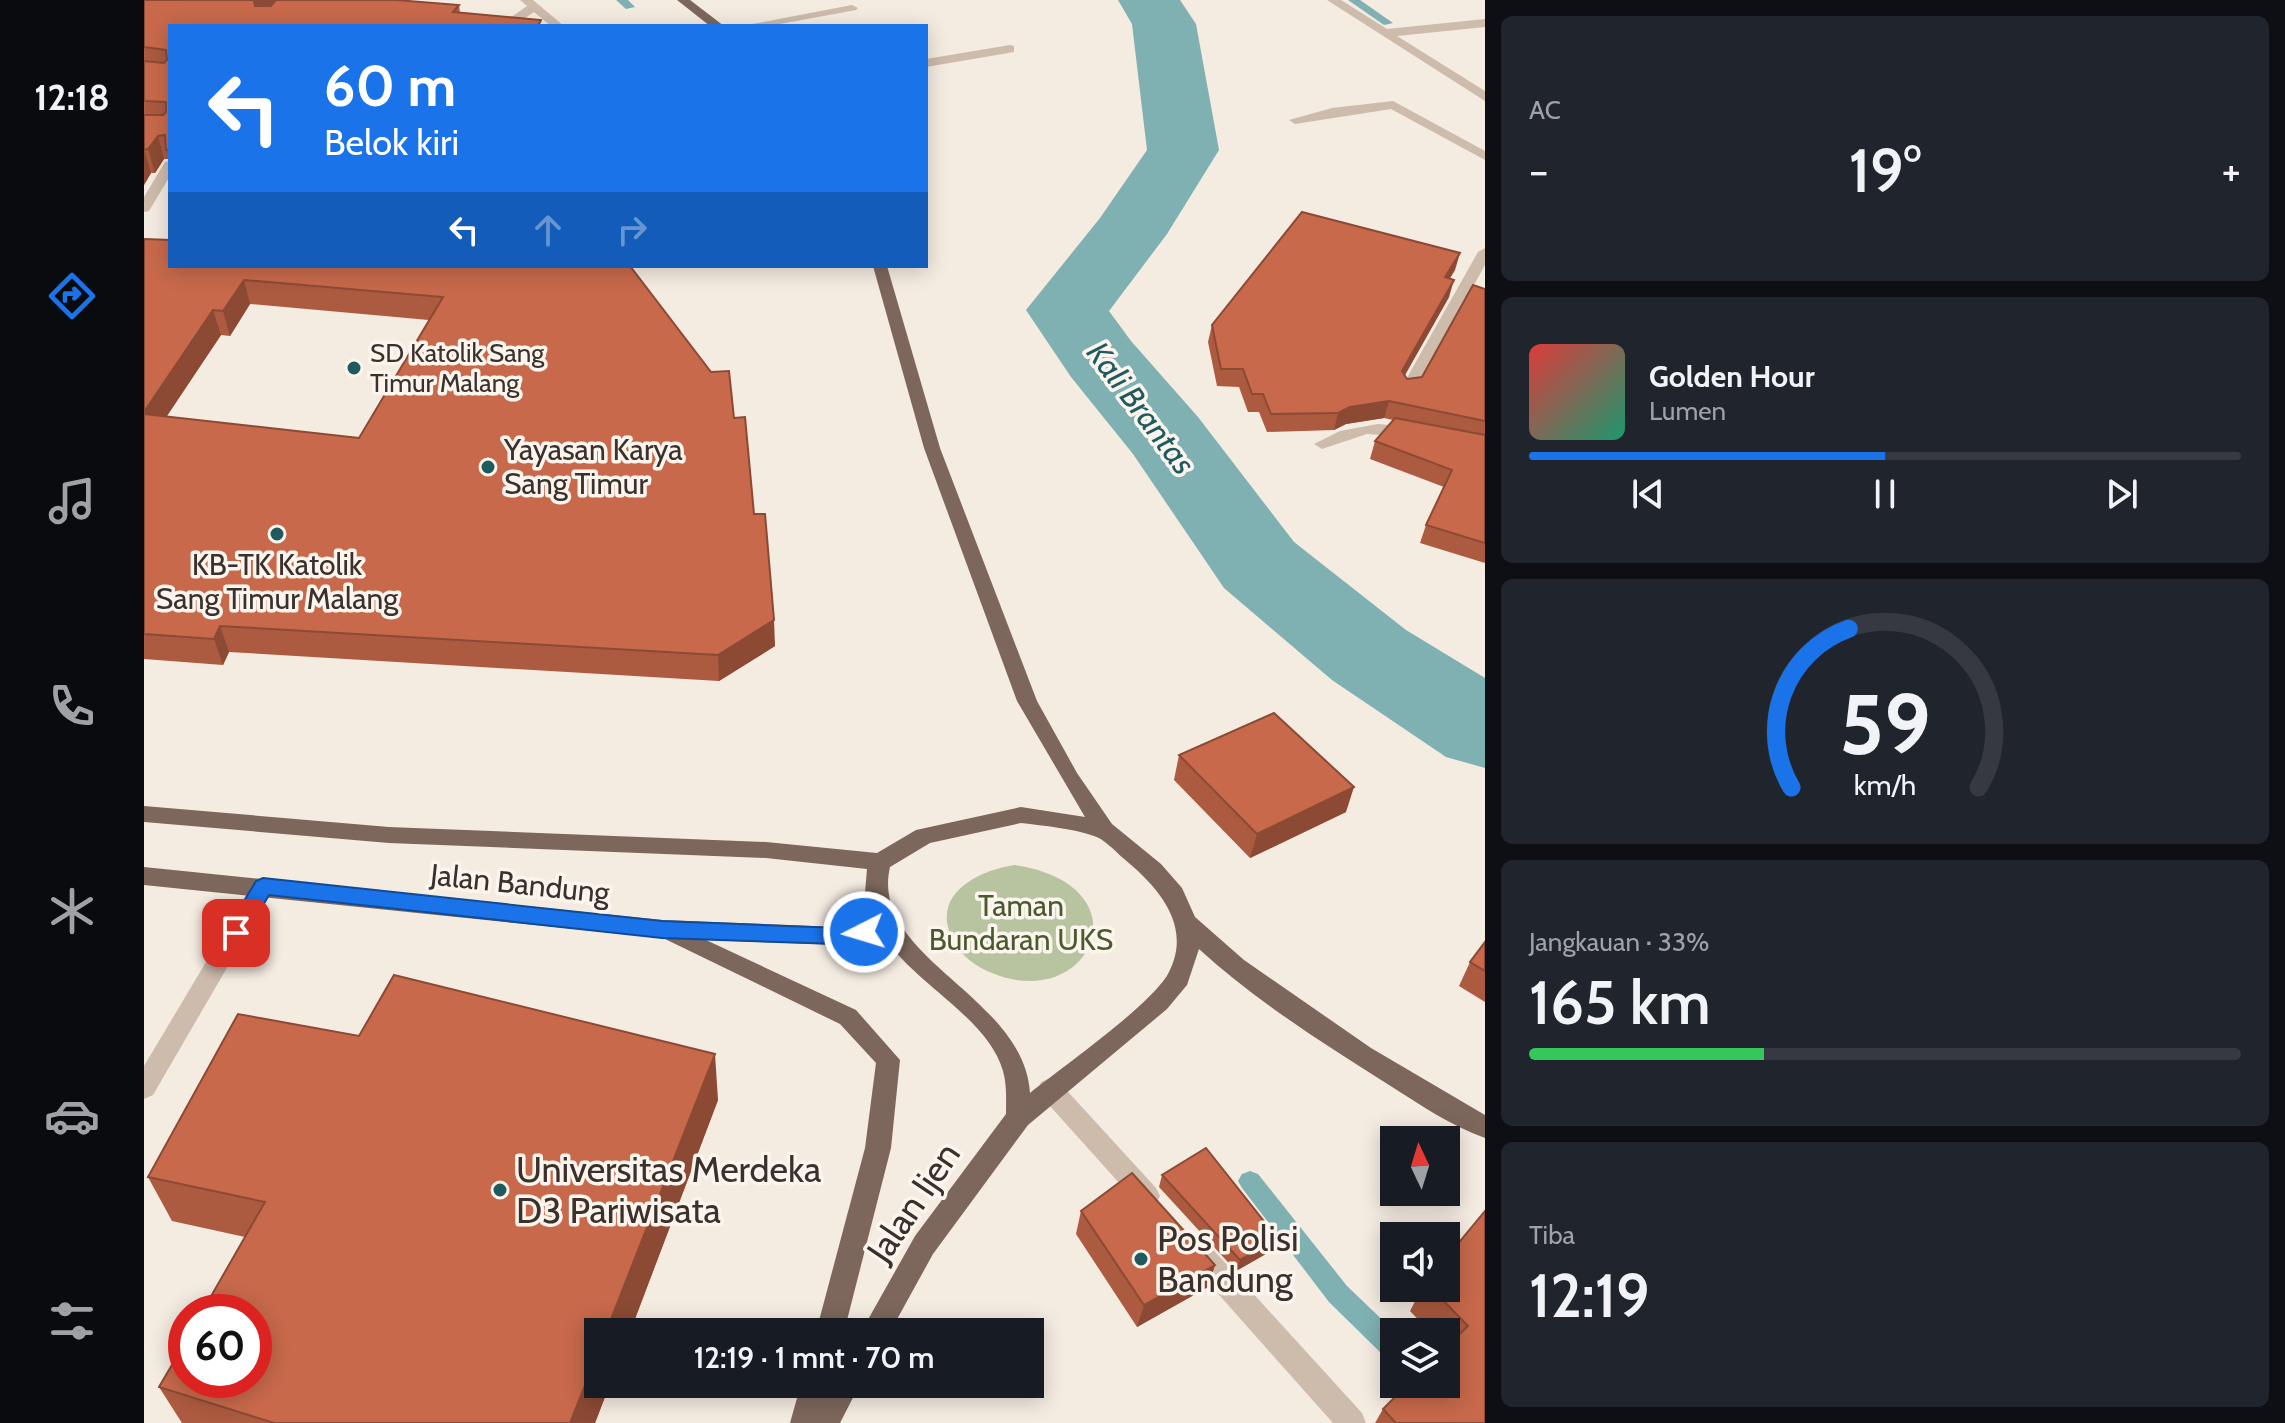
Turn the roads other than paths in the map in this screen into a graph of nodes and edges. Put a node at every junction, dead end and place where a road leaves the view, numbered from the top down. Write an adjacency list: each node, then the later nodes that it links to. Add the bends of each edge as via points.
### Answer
1 (683, 0): 8 (main road)
2 (1333, 0): 10 (street)
3 (530, 3): 6 (street); 7 (street)
4 (852, 8): 9 (street)
5 (1485, 23): 10 (street)
6 (507, 24)
7 (556, 24)
8 (715, 24)
9 (760, 24)
10 (1387, 33): 13 (street)
11 (1010, 49): 12 (street)
12 (928, 63)
13 (1485, 97)
14 (1295, 120): 15 (street, via 1393,105)
15 (1485, 156)
16 (168, 168): 17 (street)
17 (144, 208)
18 (1485, 252): 20 (street)
19 (881, 268): 24 (main road, via 932,448 1027,701)
20 (1408, 390)
21 (1434, 436): 22 (street, via 1383,426)
22 (1322, 444)
23 (144, 814): 25 (main road, Jalan Bandung, via 389,835 766,850)
24 (1104, 830): 25 (main road, via 1021,815 924,836); 28 (main road, via 1153,870 1174,894)
25 (880, 862): 29 (main road, via 876,892)
26 (144, 876): 27 (main road, Jalan Bandung)
27 (263, 886): 30 (main road, Jalan Bandung); 31 (street)
28 (1186, 922): 32 (main road, Jalan Ijen, via 1188,951 1179,978 1123,1033); 34 (main road, via 1214,952 1325,1033 1422,1095)
29 (890, 928): 30 (main road, Jalan Bandung, via 838,936); 33 (main road, via 994,1032 1015,1069)
30 (662, 929): 37 (main road, Jalan Ijen, via 848,1017 888,1060 878,1148)
31 (144, 1088)
32 (1050, 1089): 33 (main road, Jalan Ijen); 35 (street)
33 (1019, 1117): 38 (main road, Jalan Ijen, via 924,1245)
34 (1485, 1127)
35 (1165, 1216)
36 (1186, 1239): 43 (street)
37 (834, 1318)
38 (883, 1318)
39 (811, 1398): 41 (main road)
40 (838, 1398): 42 (main road)
41 (804, 1423)
42 (825, 1423)
43 (1352, 1423)

